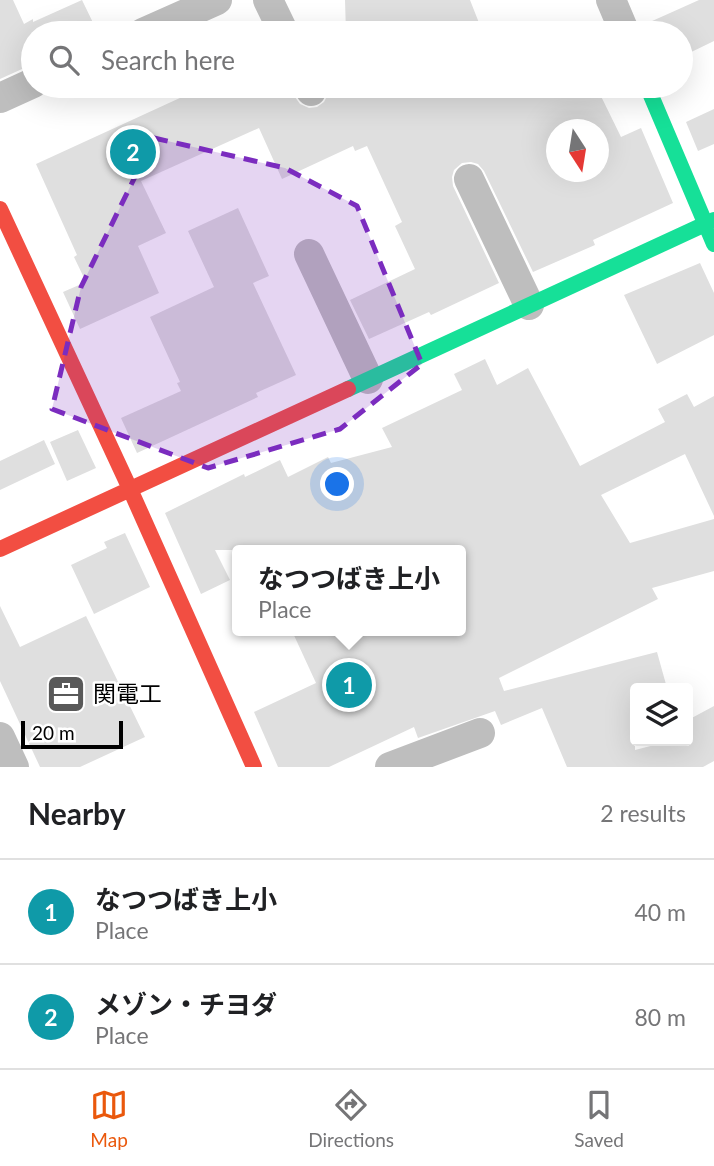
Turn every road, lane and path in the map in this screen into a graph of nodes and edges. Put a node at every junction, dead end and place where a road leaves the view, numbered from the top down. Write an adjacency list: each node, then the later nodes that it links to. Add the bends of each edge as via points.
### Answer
1 (217, 0): 4 (street)
2 (268, 0): 5 (street)
3 (611, 0): 6 (street)
4 (170, 21)
5 (278, 21)
6 (620, 21)
7 (21, 88): 8 (street)
8 (0, 98)
9 (653, 98): 12 (street)
10 (469, 179): 15 (street)
11 (0, 209): 17 (street)
12 (710, 222): 13 (street); 15 (street)
13 (714, 244)
14 (309, 254): 16 (street)
15 (529, 305): 16 (street)
16 (368, 379): 17 (street)
17 (130, 489): 18 (street); 22 (street)
18 (0, 550)
19 (480, 733): 23 (street)
20 (0, 737): 21 (street)
21 (14, 767)
22 (254, 767)
23 (390, 767)

